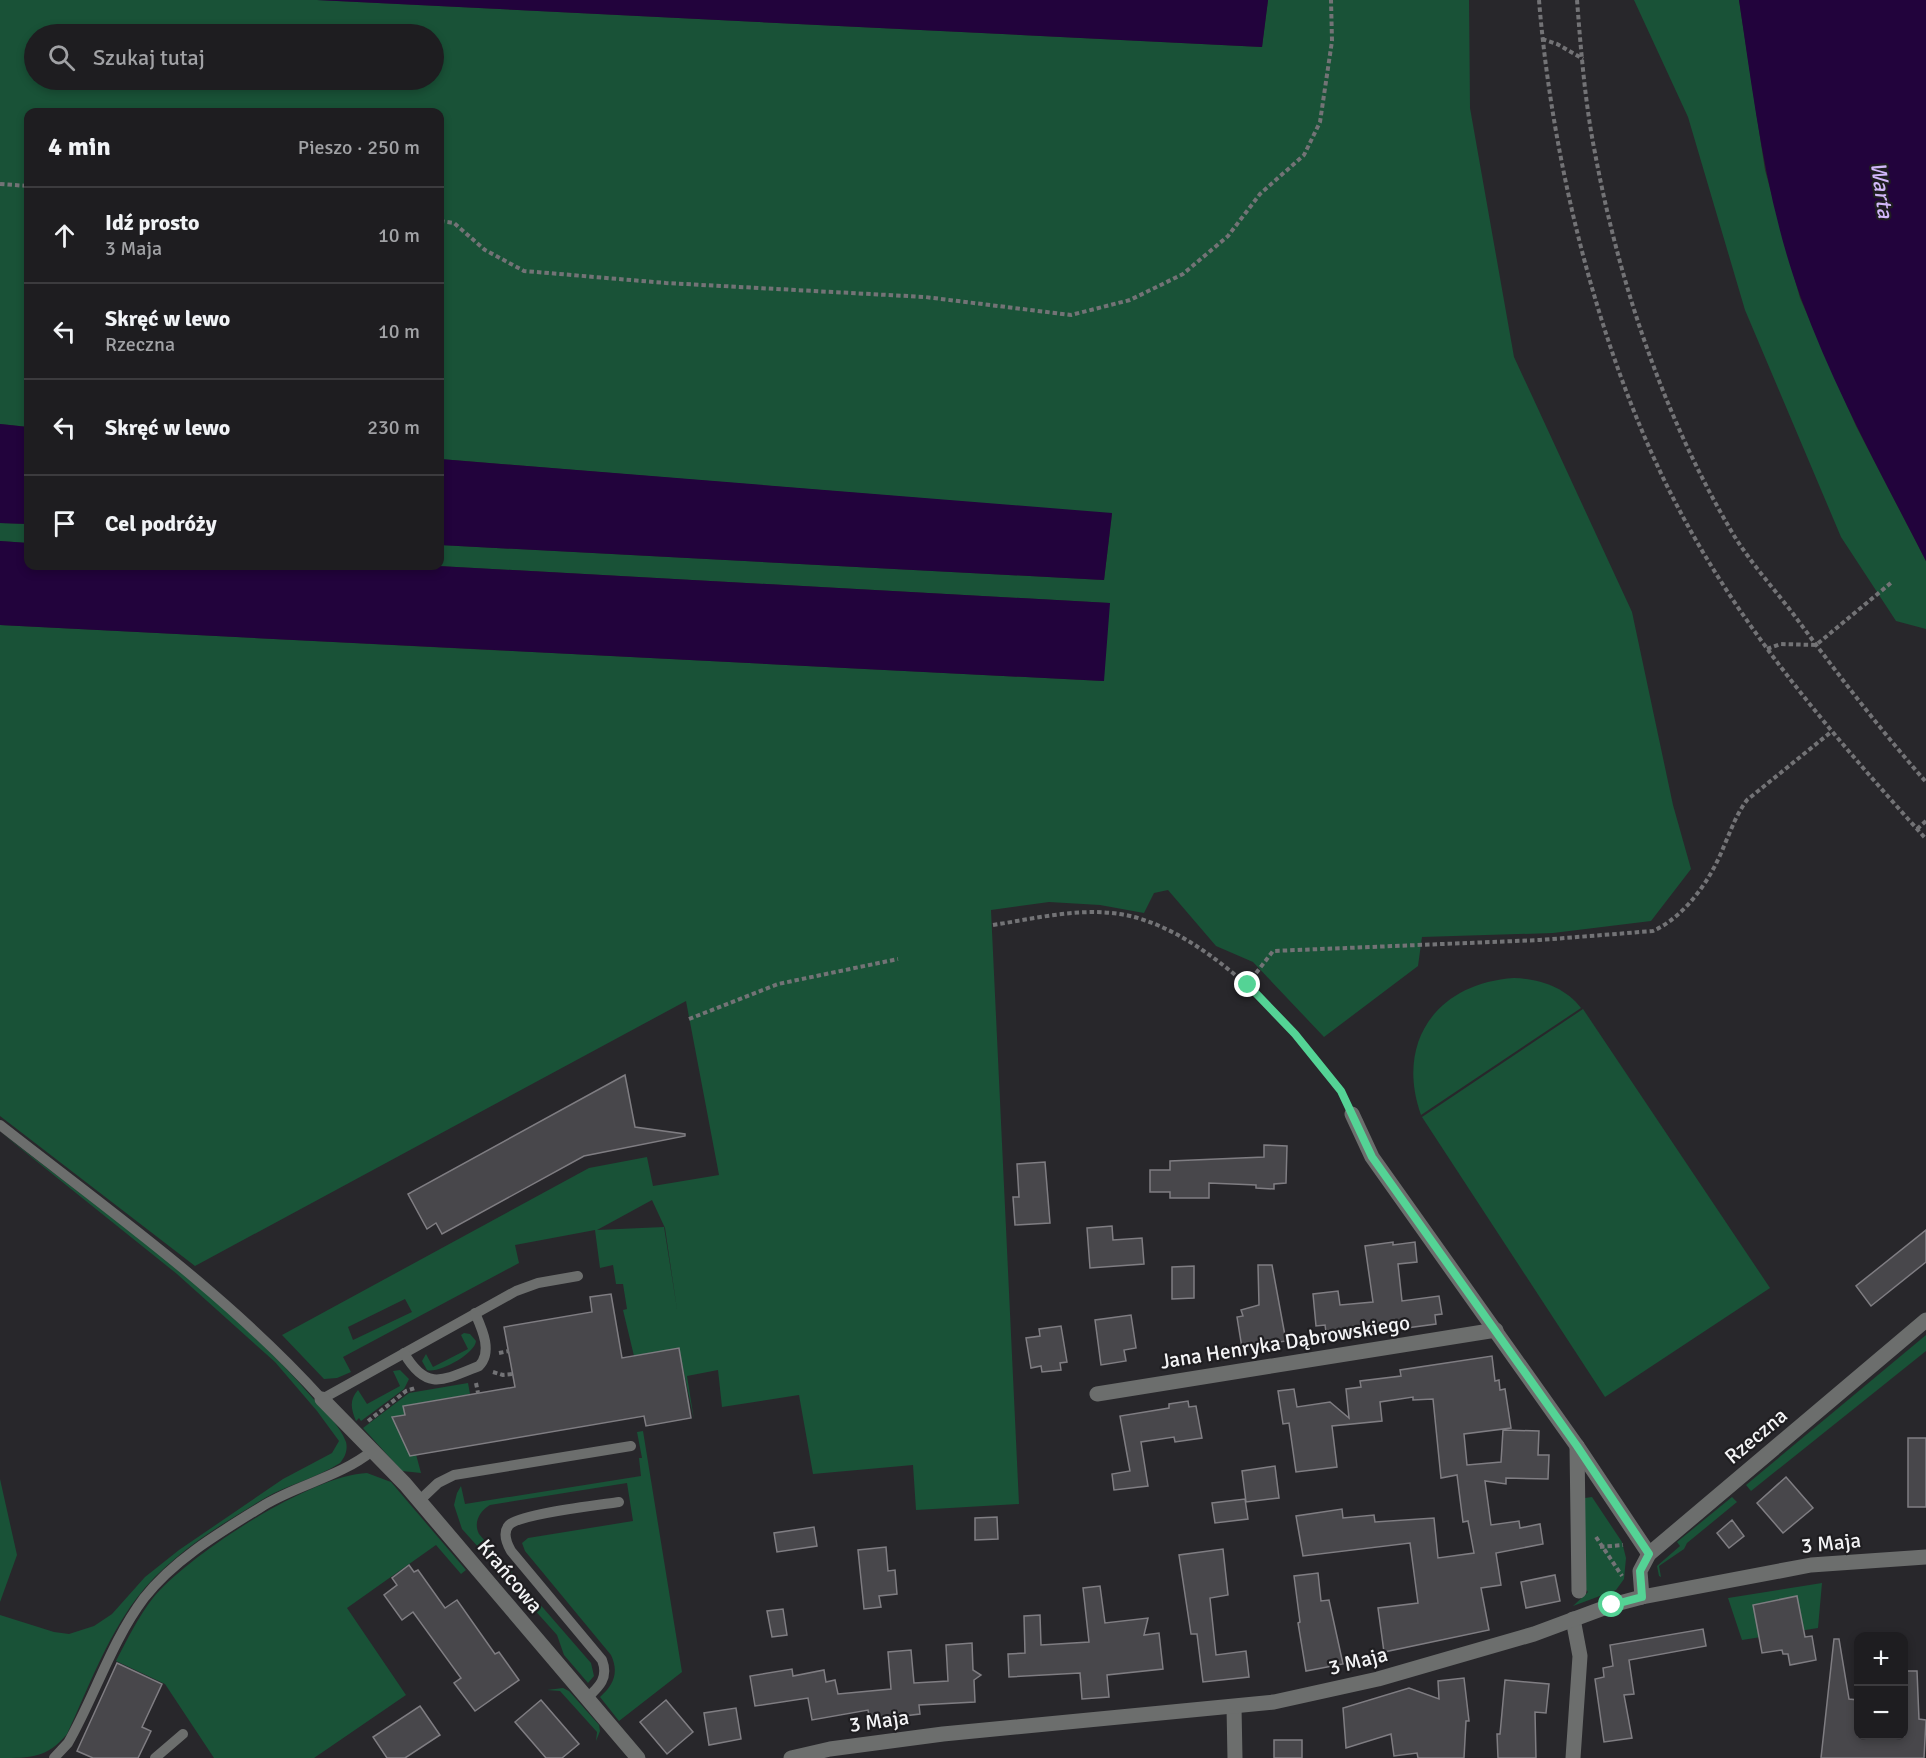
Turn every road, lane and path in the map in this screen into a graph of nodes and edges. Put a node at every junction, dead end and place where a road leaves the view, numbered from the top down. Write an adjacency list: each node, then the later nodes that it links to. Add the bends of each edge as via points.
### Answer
1 (1331, 0): 8 (path, via 1332,41 1320,122 1304,155 1260,194 1228,236 1183,274 1130,300 1071,315 925,297 524,271 485,250 454,223)
2 (1539, 0): 4 (path)
3 (1577, 0): 5 (path)
4 (1542, 39): 5 (path); 11 (path, via 1572,212 1626,388 1687,525)
5 (1583, 59): 10 (path, via 1594,152 1609,218 1657,374 1695,466 1730,530)
6 (0, 184): 7 (path)
7 (24, 186)
8 (444, 222)
9 (1892, 582): 10 (path)
10 (1815, 645): 11 (path, via 1781,644); 13 (path)
11 (1767, 649): 12 (path)
12 (1831, 732): 15 (path); 19 (path, via 1747,800 1737,812 1724,848 1700,888 1681,914 1653,931 1540,940 1273,951)
13 (1926, 782)
14 (1926, 821): 15 (path)
15 (1917, 829): 16 (path)
16 (1926, 839)
17 (993, 925): 19 (path, via 1076,913 1130,916 1173,933)
18 (898, 959): 20 (path, via 778,984)
19 (1248, 985): 21 (path, via 1295,1034 1341,1091)
20 (689, 1019)
21 (1352, 1114): 26 (street, via 1372,1157)
22 (0, 1125): 31 (lane, via 213,1292)
23 (578, 1276): 24 (lane, via 526,1286)
24 (475, 1313): 27 (lane); 27 (lane, via 486,1354 479,1366 426,1379 415,1371)
25 (1926, 1320): 41 (street, Rzeczna)
26 (1496, 1330): 30 (street, Jana Henryka Dąbrowskiego); 33 (street)
27 (404, 1353): 31 (lane)
28 (493, 1372): 29 (path)
29 (513, 1374)
30 (1097, 1394)
31 (322, 1399): 34 (street, Krańcowa)
32 (631, 1446): 35 (lane, via 454,1475 438,1482)
33 (1577, 1446): 41 (street); 44 (street)
34 (372, 1451): 35 (street, Krańcowa); 50 (lane, via 347,1468 266,1504 168,1573 135,1612 68,1743)
35 (419, 1501): 47 (street, Krańcowa)
36 (619, 1502): 47 (lane, via 524,1517 506,1530 508,1546 602,1660 603,1682)
37 (1593, 1532): 39 (path)
38 (1626, 1544): 39 (path)
39 (1602, 1547): 40 (path); 43 (path)
40 (1593, 1548)
41 (1649, 1554): 45 (street, via 1640,1571)
42 (1926, 1557): 45 (street, 3 Maja, via 1811,1565)
43 (1624, 1579)
44 (1579, 1591)
45 (1642, 1597): 46 (street, 3 Maja)
46 (1573, 1619): 48 (street, 3 Maja, via 1378,1679); 55 (street, via 1580,1656)
47 (587, 1698): 52 (street, Krańcowa)
48 (1234, 1707): 53 (street, 3 Maja, via 942,1734); 54 (street)
49 (183, 1734): 51 (lane)
50 (54, 1758)
51 (155, 1758)
52 (638, 1758)
53 (791, 1758)
54 (1235, 1758)
55 (1573, 1758)

